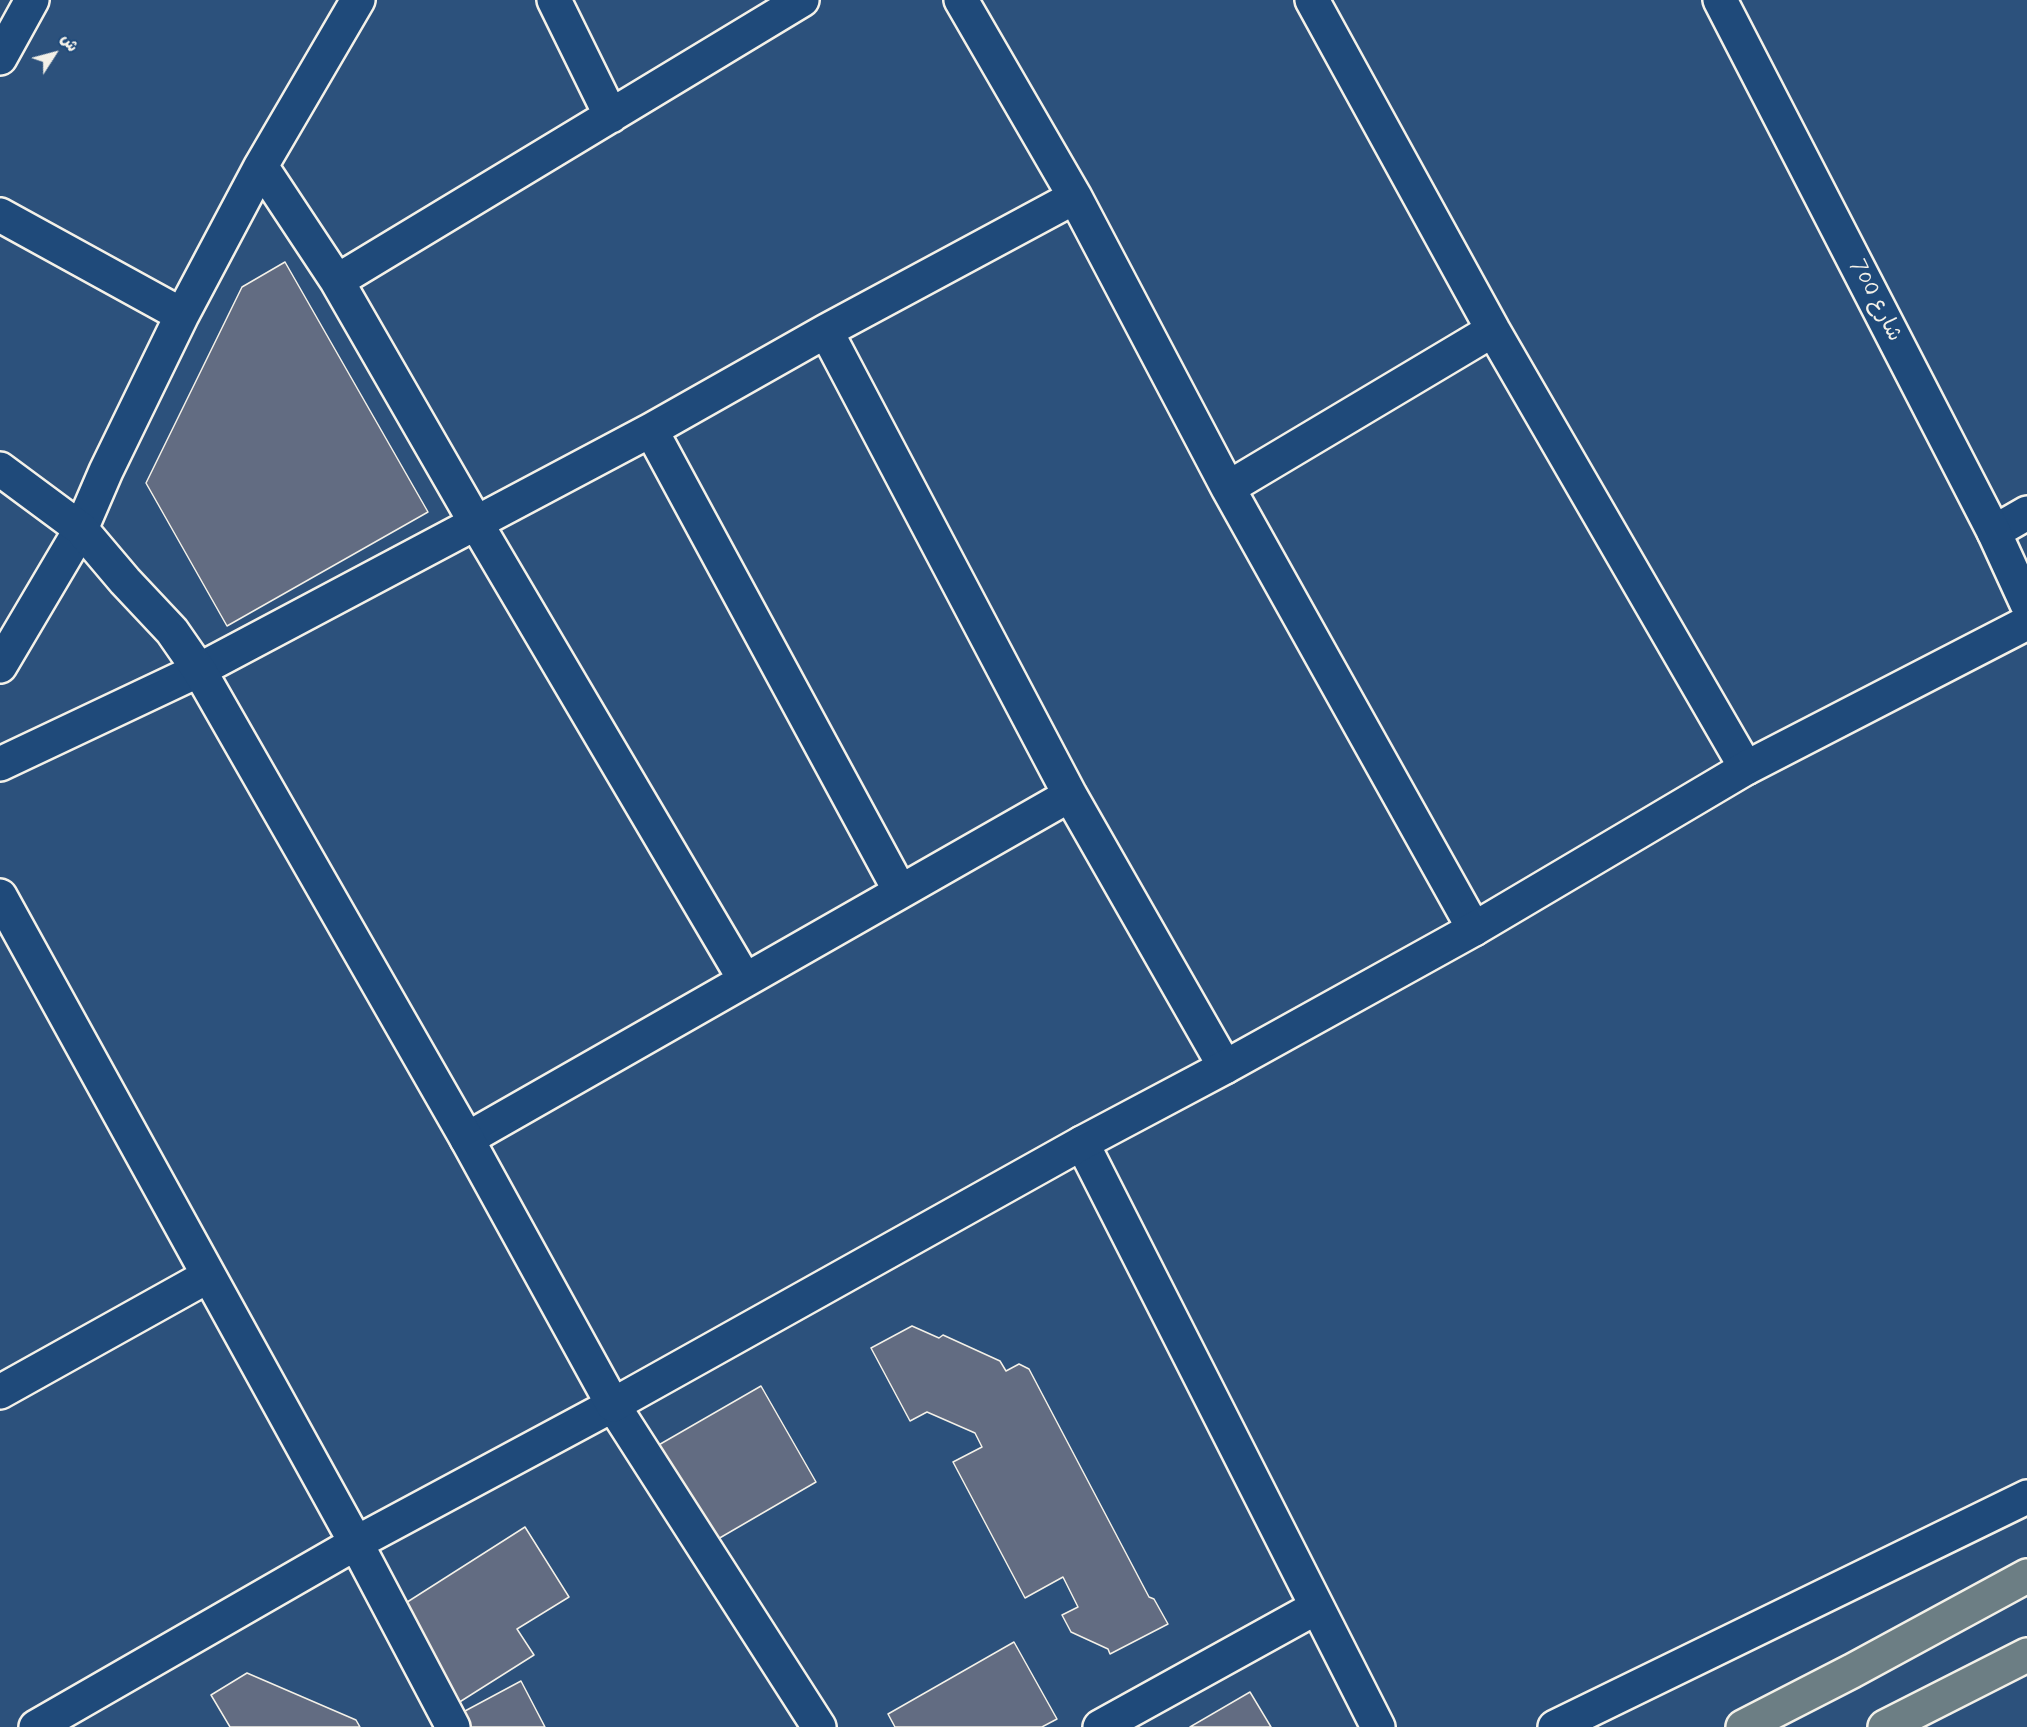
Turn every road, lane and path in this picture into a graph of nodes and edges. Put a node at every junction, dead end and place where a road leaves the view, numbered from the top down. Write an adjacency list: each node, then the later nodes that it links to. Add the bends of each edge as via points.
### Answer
1 (32, 0): 8 (street)
2 (358, 0): 10 (street)
3 (554, 0): 9 (street)
4 (802, 0): 9 (street)
5 (961, 0): 11 (street)
6 (1312, 0): 15 (street)
7 (1720, 0): 23 (street, شارع 700)
8 (0, 58)
9 (611, 116): 13 (street)
10 (261, 166): 13 (street); 14 (street)
11 (1075, 197): 16 (street); 19 (street)
12 (0, 215): 14 (street)
13 (337, 281): 21 (street)
14 (182, 315): 22 (street)
15 (1493, 330): 19 (street); 29 (street)
16 (826, 331): 17 (street); 30 (street)
17 (651, 430): 21 (street); 31 (street)
18 (0, 469): 22 (street)
19 (1228, 488): 33 (street)
20 (2027, 513): 23 (street)
21 (476, 523): 27 (street); 34 (street)
22 (81, 529): 26 (street); 27 (street, via 172,631)
23 (1994, 532): 24 (street, شارع 700)
24 (2027, 604)
25 (2027, 623): 29 (street)
26 (0, 666)
27 (199, 670): 28 (street); 36 (street)
28 (0, 764)
29 (1746, 768): 33 (street)
30 (1070, 795): 31 (street); 35 (street)
31 (900, 891): 34 (street)
32 (0, 896): 38 (street)
33 (1474, 929): 35 (street)
34 (745, 980): 36 (street)
35 (1225, 1066): 37 (street)
36 (466, 1139): 40 (street)
37 (1082, 1143): 40 (street); 44 (street)
38 (208, 1276): 39 (street); 42 (street)
39 (0, 1392)
40 (613, 1405): 42 (street); 48 (street)
41 (2027, 1497): 51 (street)
42 (356, 1543): 46 (street); 47 (street)
43 (2027, 1576): 52 (main road)
44 (1317, 1607): 49 (street); 50 (street)
45 (2027, 1655): 53 (main road)
46 (36, 1727)
47 (453, 1727)
48 (819, 1727)
49 (1100, 1727)
50 (1378, 1727)
51 (1555, 1727)
52 (1743, 1727)
53 (1885, 1727)

